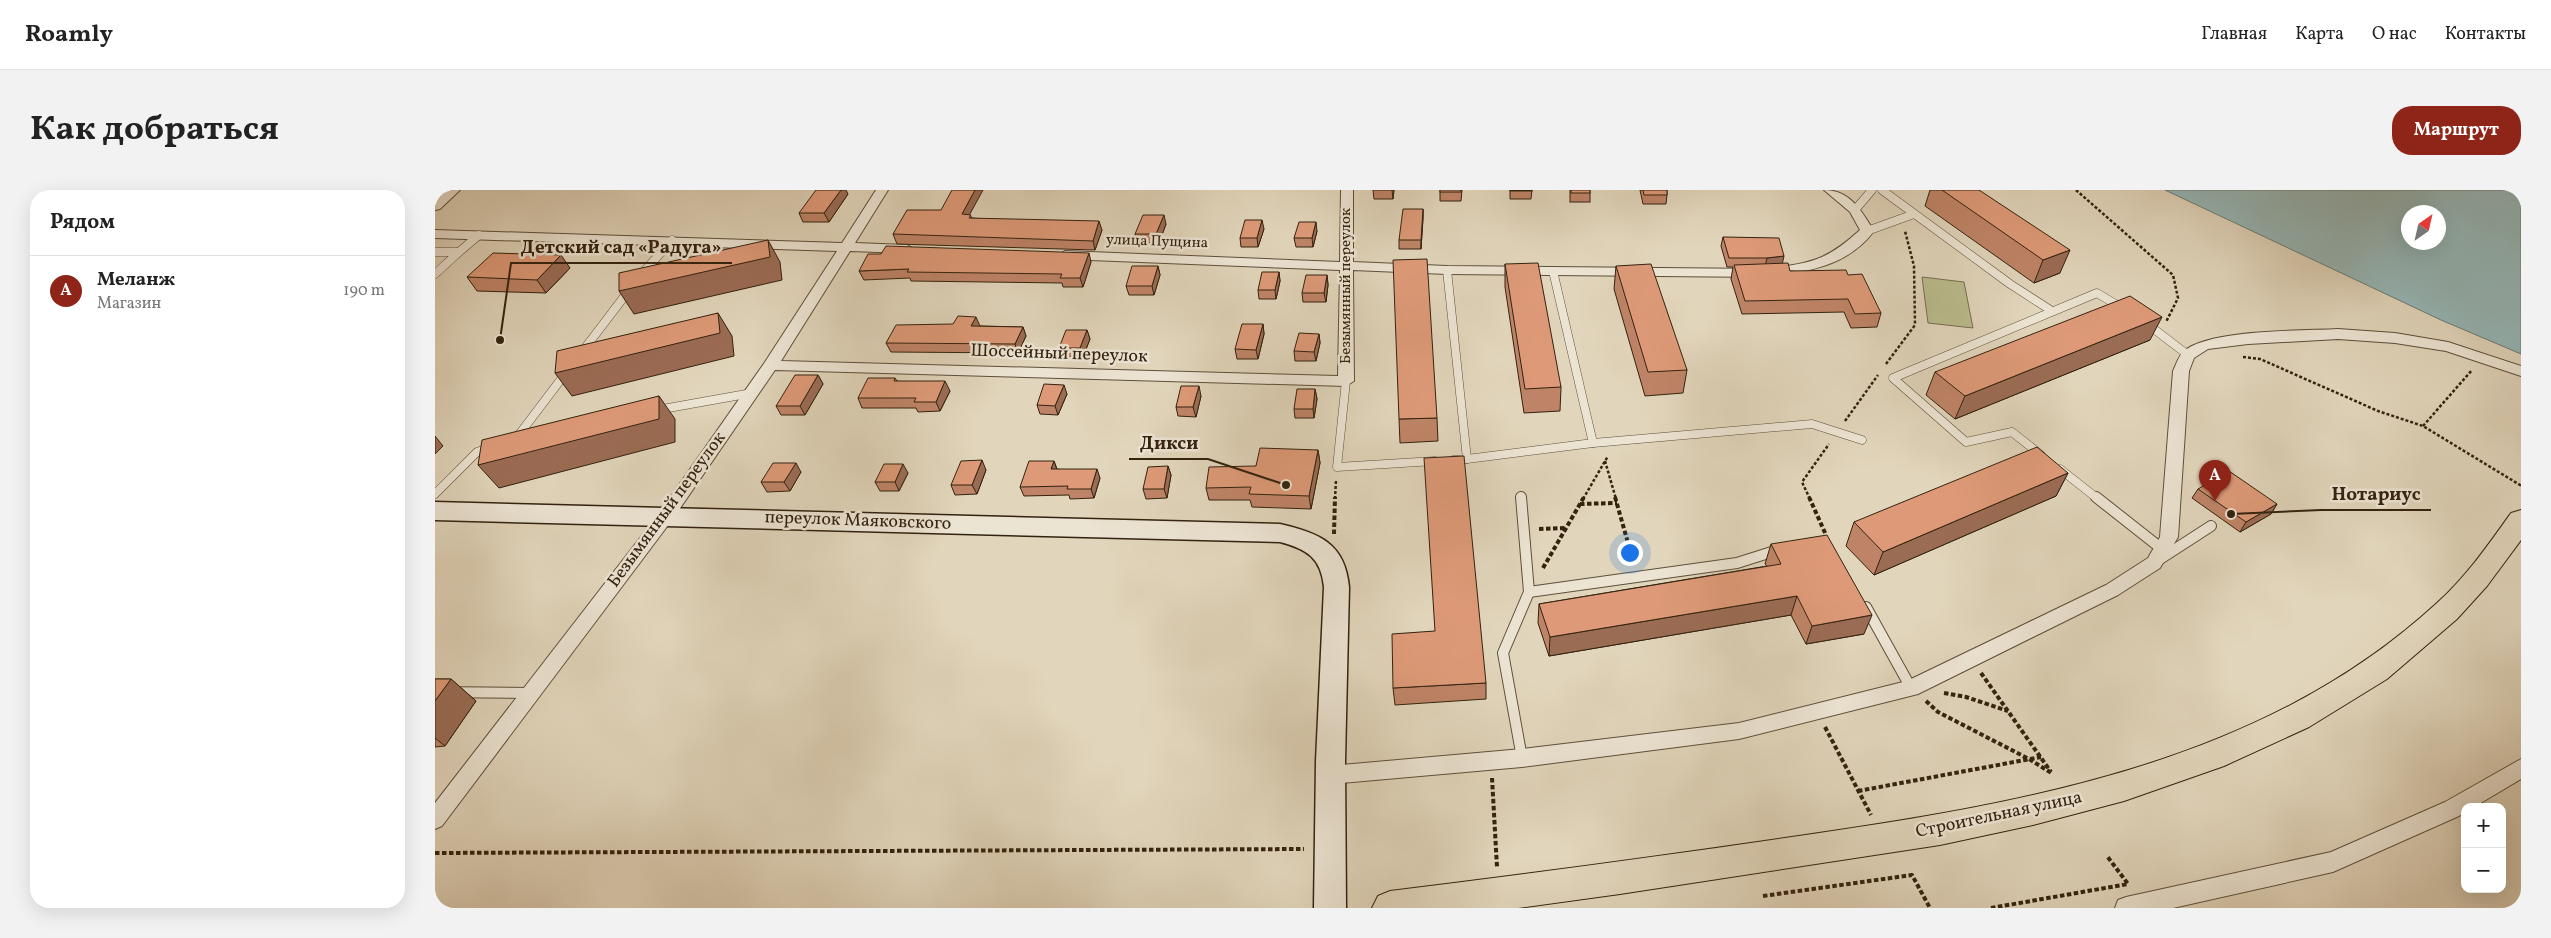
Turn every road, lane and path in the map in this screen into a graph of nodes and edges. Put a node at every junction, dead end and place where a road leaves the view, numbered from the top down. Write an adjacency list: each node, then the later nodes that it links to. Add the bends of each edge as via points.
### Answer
1 (454, 190): 8 (street)
2 (882, 190): 16 (street, Безымянный переулок)
3 (1347, 190): 21 (street, Безымянный переулок)
4 (1830, 190): 9 (street)
5 (1873, 190): 9 (lane)
6 (1882, 190): 10 (lane)
7 (2076, 190): 28 (path, via 2173,275 2178,298)
8 (435, 206)
9 (1855, 210): 12 (street)
10 (1914, 214): 11 (lane); 25 (lane)
11 (1901, 218): 12 (lane); 40 (path, via 1914,266 1915,325)
12 (1867, 231): 23 (street, улица Пущина, via 1843,252 1811,267 1765,273)
13 (435, 234): 14 (street)
14 (479, 235): 15 (street); 19 (lane)
15 (672, 240): 16 (street); 32 (lane)
16 (846, 247): 17 (street); 33 (street, Безымянный переулок)
17 (925, 250)
18 (435, 252): 19 (lane)
19 (459, 252): 24 (lane)
20 (1052, 254): 21 (street, улица Пущина)
21 (1347, 264): 22 (street, улица Пущина); 36 (street, Безымянный переулок)
22 (1447, 270): 23 (street, улица Пущина); 46 (lane)
23 (1553, 271): 45 (lane)
24 (435, 274)
25 (2052, 311): 26 (lane, via 2097,293); 61 (lane, via 1893,378 1966,442 2013,432)
26 (2129, 312)
27 (2137, 317): 28 (lane)
28 (2160, 332): 29 (lane)
29 (2188, 356): 31 (street, via 2204,345 2338,334 2395,338); 61 (street, via 2181,371 2169,537)
30 (2241, 357): 39 (path, via 2260,360 2378,411)
31 (2483, 357): 35 (street); 39 (path)
32 (577, 358)
33 (771, 365): 36 (street, Шоссейный переулок); 37 (street, Безымянный переулок)
34 (571, 366): 42 (lane)
35 (2521, 371)
36 (1346, 381): 48 (lane)
37 (751, 393): 38 (lane); 55 (street, Безымянный переулок)
38 (644, 413)
39 (2423, 426): 49 (path)
40 (1837, 432): 43 (lane); 44 (lane, via 1812,424); 60 (path, via 1802,482)
41 (527, 434): 42 (lane)
42 (509, 439): 50 (lane, via 477,452)
43 (1862, 440)
44 (1616, 441): 45 (lane); 47 (path)
45 (1593, 444): 46 (lane)
46 (1467, 459): 48 (lane)
47 (1605, 461): 52 (path); 53 (path)
48 (1337, 467): 62 (path)
49 (2520, 484)
50 (435, 494)
51 (1521, 497): 59 (lane)
52 (1617, 503): 53 (path); 63 (path)
53 (1580, 504): 58 (path)
54 (435, 511): 55 (street, переулок Маяковского)
55 (666, 516): 62 (street, переулок Маяковского, via 1280,533 1305,539 1323,550); 69 (street, Безымянный переулок)
56 (2521, 520): 84 (highway, Строительная улица, via 2476,580 2413,641 2317,706 2266,734 2195,765 2114,791 1973,822 1831,848)
57 (2211, 526): 61 (lane)
58 (1566, 528): 59 (path); 64 (path)
59 (1524, 530): 64 (lane)
60 (1826, 535): 63 (lane, via 1737,563)
61 (2158, 556): 66 (street, via 2112,590)
62 (1333, 567): 77 (street, via 1336,598)
63 (1637, 577): 64 (lane)
64 (1529, 592): 73 (lane, via 1503,653)
65 (1859, 594): 67 (lane)
66 (1971, 659): 67 (street); 71 (path)
67 (1911, 688): 70 (street); 71 (path, via 1966,698); 74 (path, via 1938,712)
68 (435, 692): 69 (lane)
69 (531, 693): 79 (street, Безымянный переулок)
70 (1817, 711): 73 (street, via 1739,731); 78 (path)
71 (2008, 711): 72 (path)
72 (2041, 757): 74 (path); 74 (path, via 2053,774)
73 (1522, 758): 75 (street)
74 (2029, 759): 78 (path)
75 (1491, 761): 77 (street); 84 (path)
76 (2518, 775): 90 (street, via 2452,810 2333,862)
77 (1330, 776): 81 (street)
78 (1858, 791): 80 (path)
79 (435, 819)
80 (1874, 821)
81 (1329, 849): 82 (path); 86 (street)
82 (435, 853)
83 (2107, 856): 89 (path, via 2128,884)
84 (1499, 895): 87 (highway, Строительная улица)
85 (1763, 896): 88 (path, via 1912,874)
86 (1330, 908)
87 (1389, 908)
88 (1930, 908)
89 (1991, 908)
90 (2126, 908)

